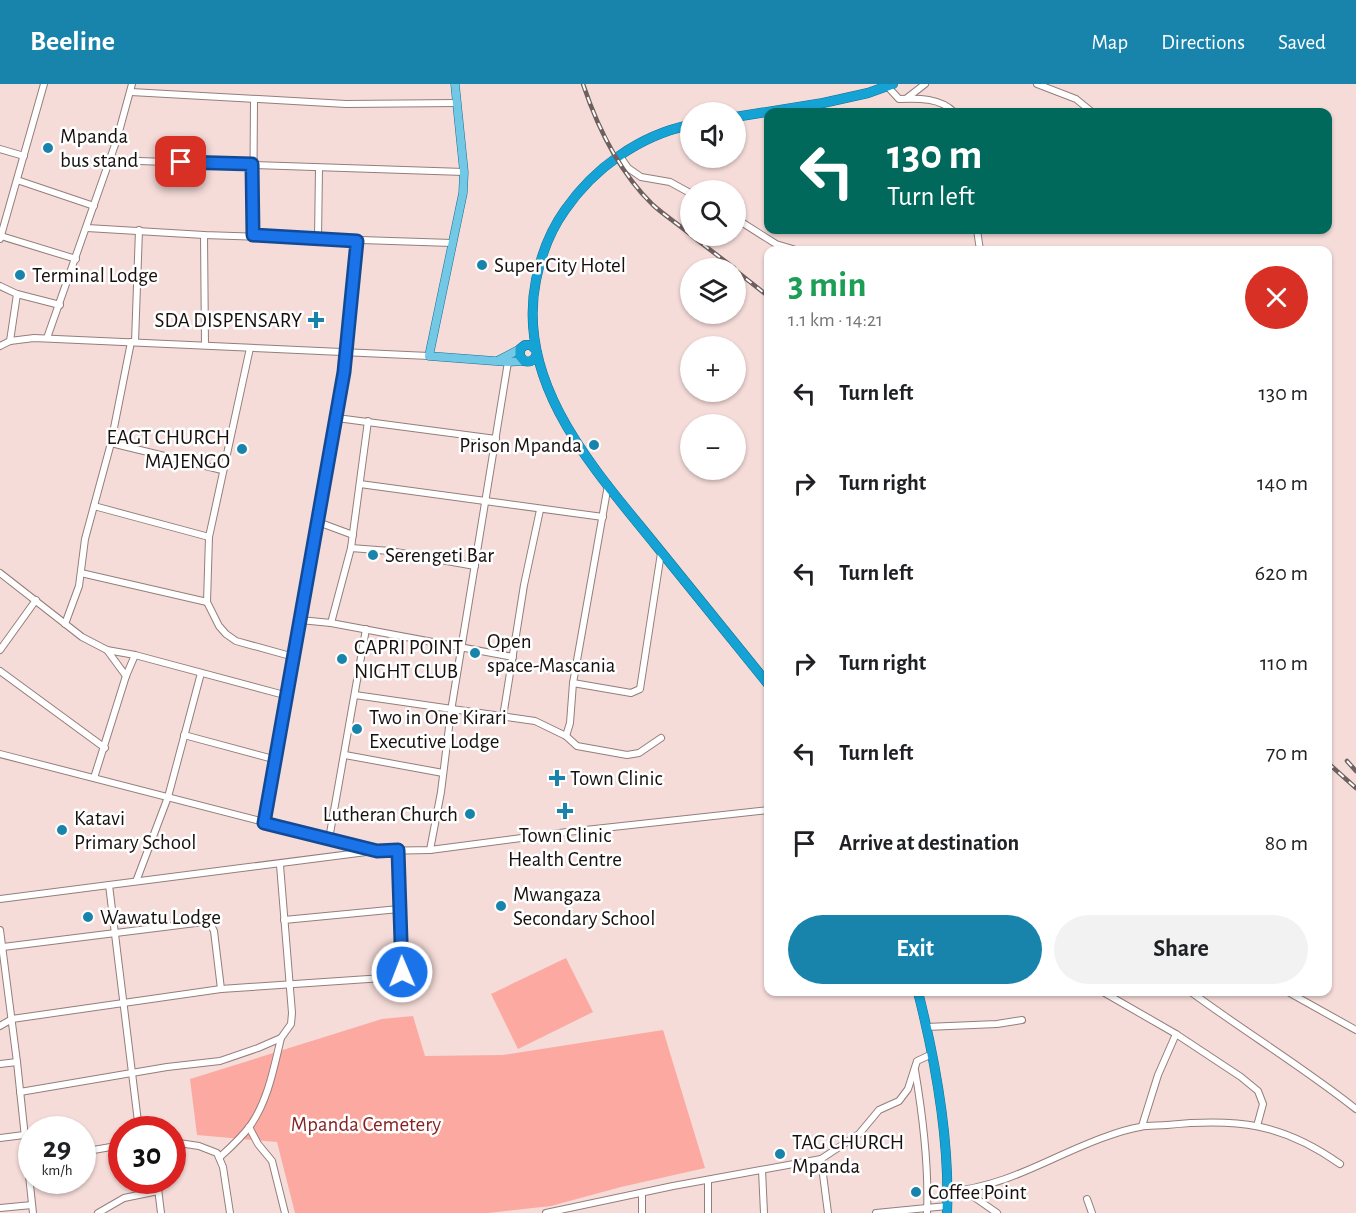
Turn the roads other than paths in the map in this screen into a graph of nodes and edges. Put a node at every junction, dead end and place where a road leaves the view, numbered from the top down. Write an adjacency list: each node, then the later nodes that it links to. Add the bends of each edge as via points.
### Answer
1 (44, 84): 19 (street)
2 (132, 84): 7 (street)
3 (455, 84): 10 (main road)
4 (925, 84): 8 (street)
5 (1037, 84): 13 (street, via 1076,99)
6 (890, 85): 8 (street, via 897,98); 11 (highway)
7 (131, 92): 9 (street); 20 (street)
8 (907, 99): 12 (street)
9 (254, 100): 10 (street); 21 (street)
10 (457, 103): 23 (main road)
11 (792, 108)
12 (948, 108)
13 (1087, 108)
14 (764, 112): 15 (highway)
15 (746, 115)
16 (680, 128): 18 (highway)
17 (0, 149): 19 (street)
18 (619, 155): 25 (street, via 628,168 642,177); 42 (highway, via 589,182 557,221 539,265)
19 (24, 156): 24 (street)
20 (110, 160): 21 (street); 26 (street)
21 (252, 164): 22 (street); 32 (street)
22 (320, 168): 23 (street); 34 (street)
23 (464, 172): 36 (main road)
24 (17, 180): 26 (street); 27 (street)
25 (680, 188)
26 (94, 206): 29 (street)
27 (2, 219): 33 (street)
28 (746, 225): 37 (street)
29 (87, 228): 30 (street); 38 (street)
30 (139, 230): 31 (street); 45 (street)
31 (204, 235): 32 (street); 46 (street)
32 (253, 235): 34 (street)
33 (1, 237): 38 (street)
34 (318, 239): 35 (street)
35 (357, 241): 36 (street); 49 (street)
36 (452, 243): 51 (main road)
37 (783, 246)
38 (76, 259): 41 (street)
39 (0, 286): 40 (street)
40 (17, 294): 41 (street); 44 (street)
41 (60, 305): 43 (street)
42 (531, 321): 48 (highway); 50 (highway)
43 (47, 338): 44 (street); 45 (street)
44 (4, 342)
45 (133, 342): 46 (street); 59 (street)
46 (205, 345): 47 (street)
47 (250, 348): 49 (street); 60 (street)
48 (521, 348): 50 (highway, via 531,345); 52 (main road); 54 (highway, via 520,356)
49 (347, 352): 51 (street); 56 (street)
50 (536, 352): 54 (highway, via 533,361); 55 (highway)
51 (429, 356): 52 (main road)
52 (498, 361): 53 (main road)
53 (508, 362): 54 (main road); 58 (street)
54 (526, 362): 55 (highway)
55 (544, 379): 62 (highway, via 572,436)
56 (337, 418): 57 (street); 67 (street)
57 (368, 421): 58 (street); 61 (street)
58 (496, 439): 63 (street)
59 (111, 443): 60 (street); 64 (street)
60 (222, 470): 69 (street)
61 (360, 484): 63 (street); 68 (street)
62 (608, 485): 66 (street); 71 (highway)
63 (486, 501): 65 (street); 72 (street)
64 (94, 506): 69 (street); 74 (street)
65 (540, 510): 66 (street); 86 (street)
66 (603, 517): 91 (street)
67 (318, 522): 68 (street); 77 (street)
68 (353, 535): 70 (street)
69 (208, 537): 76 (street)
70 (351, 548): 72 (street); 78 (street)
71 (662, 552): 90 (highway); 91 (street, via 640,689 631,693)
72 (475, 566): 81 (street)
73 (0, 573): 75 (street)
74 (81, 573): 76 (street); 79 (street)
75 (36, 600): 79 (street); 82 (street)
76 (207, 602): 85 (street, via 219,627 236,641)
77 (300, 620): 78 (street); 85 (street)
78 (331, 623): 80 (street)
79 (65, 624): 83 (street)
80 (366, 629): 81 (street); 92 (street)
81 (462, 647): 86 (street); 94 (street)
82 (0, 650)
83 (107, 650): 84 (street); 89 (street)
84 (135, 655): 88 (street); 89 (street)
85 (294, 657): 93 (street)
86 (513, 657): 95 (street)
87 (0, 671): 99 (street)
88 (201, 673): 93 (street); 96 (street)
89 (126, 676): 99 (street)
90 (764, 679)
91 (573, 683): 97 (street)
92 (355, 695): 94 (street); 101 (street)
93 (288, 696): 102 (street)
94 (452, 711): 95 (street); 103 (street)
95 (503, 717): 97 (street, via 535,721)
96 (184, 735): 102 (street); 105 (street)
97 (567, 736): 98 (street, via 577,746 627,755 639,753)
98 (661, 738)
99 (105, 748): 104 (street)
100 (0, 754): 104 (street)
101 (345, 755): 103 (street); 108 (street)
102 (277, 759): 107 (street)
103 (443, 773): 110 (street)
104 (94, 778): 105 (street)
105 (168, 797): 107 (street); 113 (street)
106 (764, 810): 110 (street)
107 (264, 823): 108 (street)
108 (329, 839): 111 (street)
109 (398, 850): 110 (street); 111 (street); 116 (street)
110 (430, 850)
111 (377, 851): 112 (street)
112 (280, 865): 114 (street); 117 (street)
113 (137, 879)
114 (109, 885): 115 (street); 119 (street)
115 (0, 899)
116 (399, 909): 117 (street); 121 (street, via 401,975)
117 (284, 920): 121 (street)
118 (0, 930): 120 (street)
119 (115, 934): 120 (street); 122 (street, via 210,923); 127 (street)
120 (3, 947): 128 (street)
121 (289, 984): 122 (street); 134 (street, via 291,1024)
122 (221, 989): 127 (street)
123 (919, 996): 131 (highway)
124 (1110, 996): 133 (street)
125 (1197, 996): 141 (street)
126 (1295, 996): 132 (street)
127 (123, 1004): 128 (street); 139 (street)
128 (12, 1019): 130 (street); 136 (street)
129 (1022, 1020): 131 (street)
130 (0, 1026)
131 (926, 1027): 135 (highway)
132 (1356, 1030)
133 (1176, 1034): 145 (street); 146 (street, via 1258,1091 1263,1104)
134 (281, 1038): 139 (street, via 220,1061); 144 (street, via 268,1089)
135 (932, 1054): 138 (street, via 917,1061); 156 (highway)
136 (17, 1062): 137 (street); 140 (street)
137 (0, 1064)
138 (915, 1068): 151 (street, via 899,1101 879,1110 859,1134); 165 (street, via 923,1121)
139 (132, 1074): 140 (street); 143 (street)
140 (20, 1092): 142 (street)
141 (1356, 1109)
142 (22, 1116)
143 (137, 1116)
144 (249, 1126): 150 (street); 171 (street, via 272,1161)
145 (1142, 1126): 146 (street, via 1205,1122); 155 (street, via 1103,1137 1011,1178)
146 (1257, 1126): 152 (street, via 1300,1139)
147 (18, 1136): 148 (street)
148 (0, 1138)
149 (186, 1145): 150 (street, via 214,1150)
150 (220, 1157): 170 (street)
151 (821, 1159): 153 (street); 176 (street)
152 (1340, 1164)
153 (762, 1170): 154 (street); 175 (street)
154 (708, 1181): 160 (street); 174 (street)
155 (964, 1190): 156 (street); 179 (street)
156 (947, 1192): 166 (highway)
157 (31, 1194): 162 (street)
158 (138, 1194): 168 (street)
159 (158, 1194): 169 (street)
160 (642, 1194): 164 (street); 173 (street)
161 (1087, 1199): 180 (street)
162 (32, 1205): 163 (street); 167 (street)
163 (0, 1208)
164 (574, 1210): 172 (street)
165 (927, 1210): 166 (street); 178 (street)
166 (947, 1210)
167 (33, 1213)
168 (98, 1213)
169 (161, 1213)
170 (230, 1213)
171 (285, 1213)
172 (546, 1213)
173 (642, 1213)
174 (708, 1213)
175 (764, 1213)
176 (828, 1213)
177 (876, 1213): 178 (street)
178 (889, 1213)
179 (997, 1213)
180 (1092, 1213)

